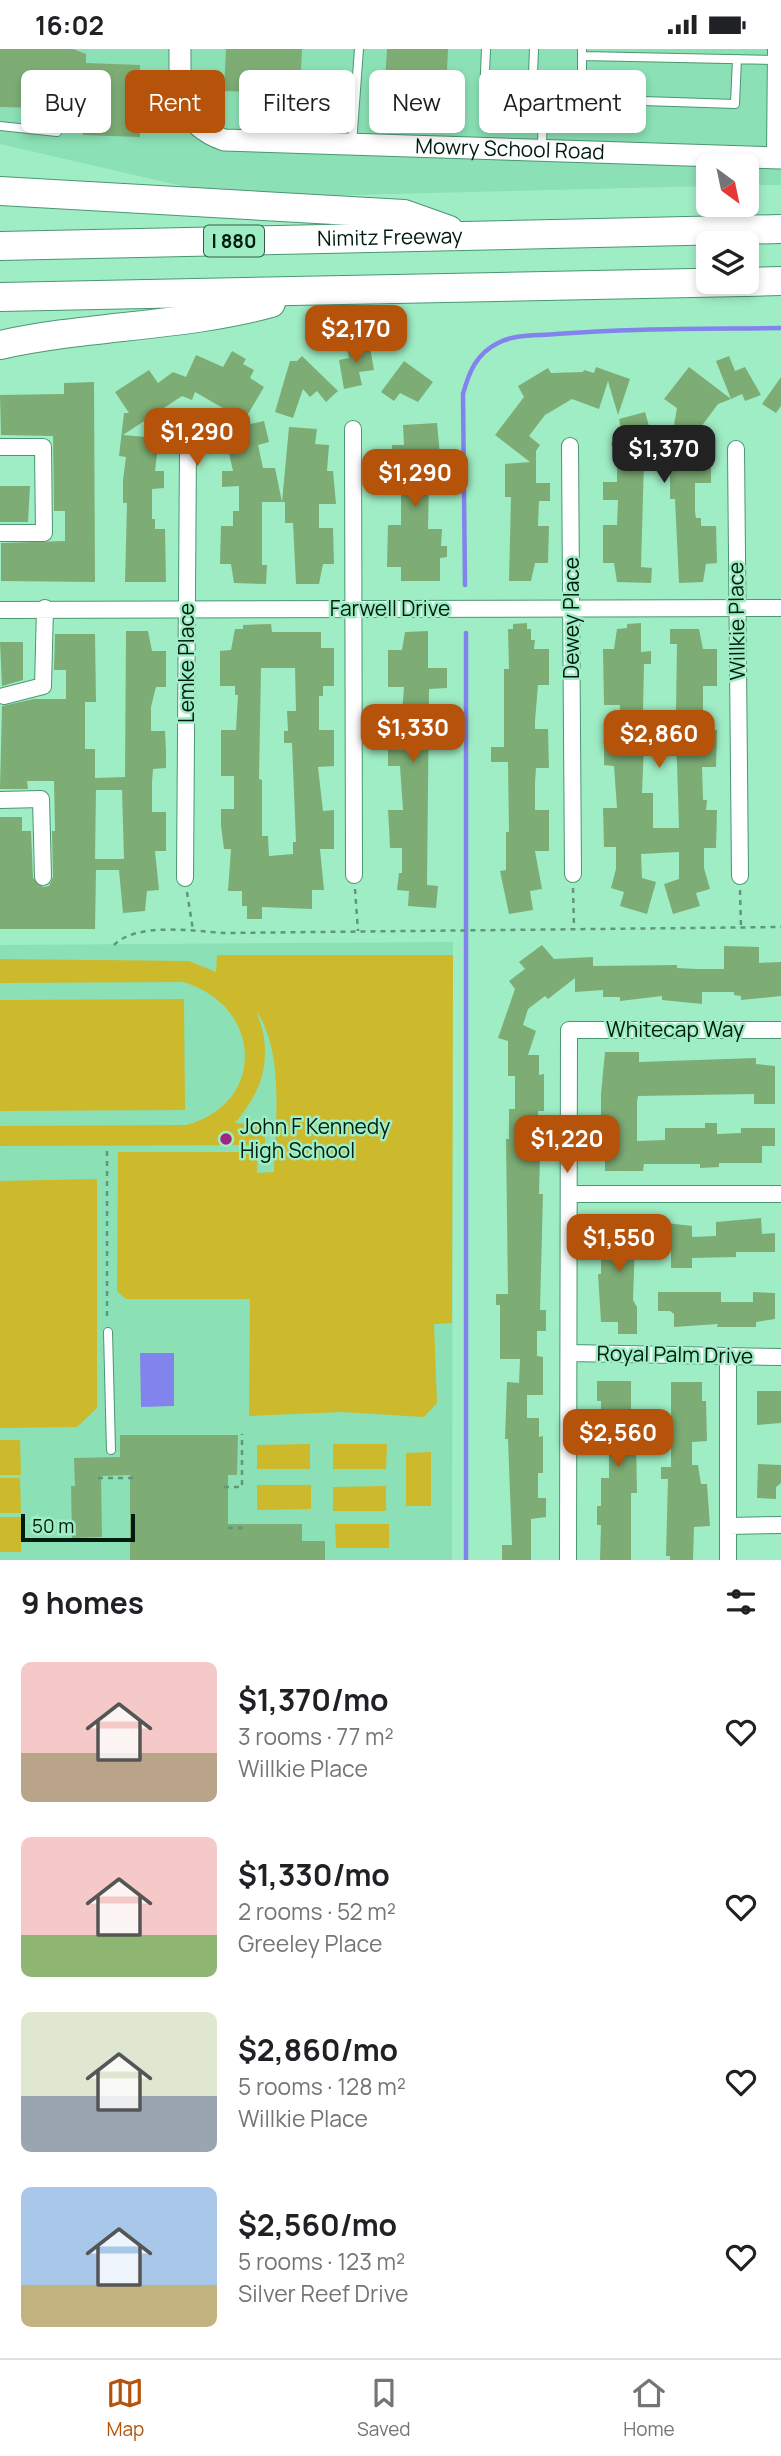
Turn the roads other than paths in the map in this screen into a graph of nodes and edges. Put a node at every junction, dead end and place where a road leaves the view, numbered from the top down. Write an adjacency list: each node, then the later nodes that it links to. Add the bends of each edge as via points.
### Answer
1 (180, 49): 13 (street, Mowry School Road, via 181,98 200,129 240,141)
2 (359, 49): 13 (lane)
3 (486, 49): 8 (lane)
4 (534, 49): 9 (lane)
5 (582, 52): 7 (lane); 7 (lane, via 582,99 735,104)
6 (777, 56): 7 (lane); 15 (street)
7 (737, 59)
8 (485, 70)
9 (533, 70)
10 (0, 126): 11 (lane)
11 (21, 128)
12 (542, 133): 14 (lane)
13 (352, 145): 14 (street, Mowry School Road)
14 (542, 151): 15 (street, Mowry School Road)
15 (778, 157)
16 (0, 191): 18 (highway, via 404,214)
17 (781, 229): 18 (highway, Nimitz Freeway / I 880)
18 (468, 236): 19 (highway, Nimitz Freeway / I 880)
19 (0, 246)
20 (781, 281): 21 (highway)
21 (759, 282)
22 (696, 283): 23 (highway)
23 (311, 293): 24 (highway); 25 (highway, via 231,314 144,322)
24 (0, 297)
25 (0, 345)
26 (353, 429): 37 (street)
27 (570, 446): 33 (street, Dewey Place)
28 (0, 447): 31 (street, via 43,447 44,533)
29 (188, 449): 36 (street, Lemke Place)
30 (736, 449): 34 (street, Willkie Place)
31 (0, 533)
32 (45, 608): 36 (street, Farwell Drive); 38 (street, Farwell Drive); 39 (street, via 43,686)
33 (572, 608): 34 (street, Farwell Drive); 37 (street, Farwell Drive); 41 (street, Dewey Place)
34 (736, 608): 35 (street, Farwell Drive); 43 (street, Willkie Place)
35 (781, 608)
36 (187, 609): 37 (street, Farwell Drive); 45 (street, Lemke Place)
37 (354, 609): 42 (street)
38 (0, 610)
39 (4, 696)
40 (0, 800): 44 (street, via 41,799)
41 (573, 874)
42 (354, 875)
43 (740, 876)
44 (43, 877)
45 (186, 878)
46 (781, 1030): 47 (street, Whitecap Way, via 569,1030)
47 (569, 1194): 48 (street); 50 (street)
48 (781, 1194)
49 (108, 1332): 53 (lane)
50 (570, 1353): 51 (street, Royal Palm Drive); 56 (street)
51 (728, 1357): 52 (street, Royal Palm Drive); 55 (street)
52 (781, 1357)
53 (111, 1450)
54 (781, 1525): 55 (street)
55 (728, 1526): 57 (street)
56 (568, 1560)
57 (728, 1560)

